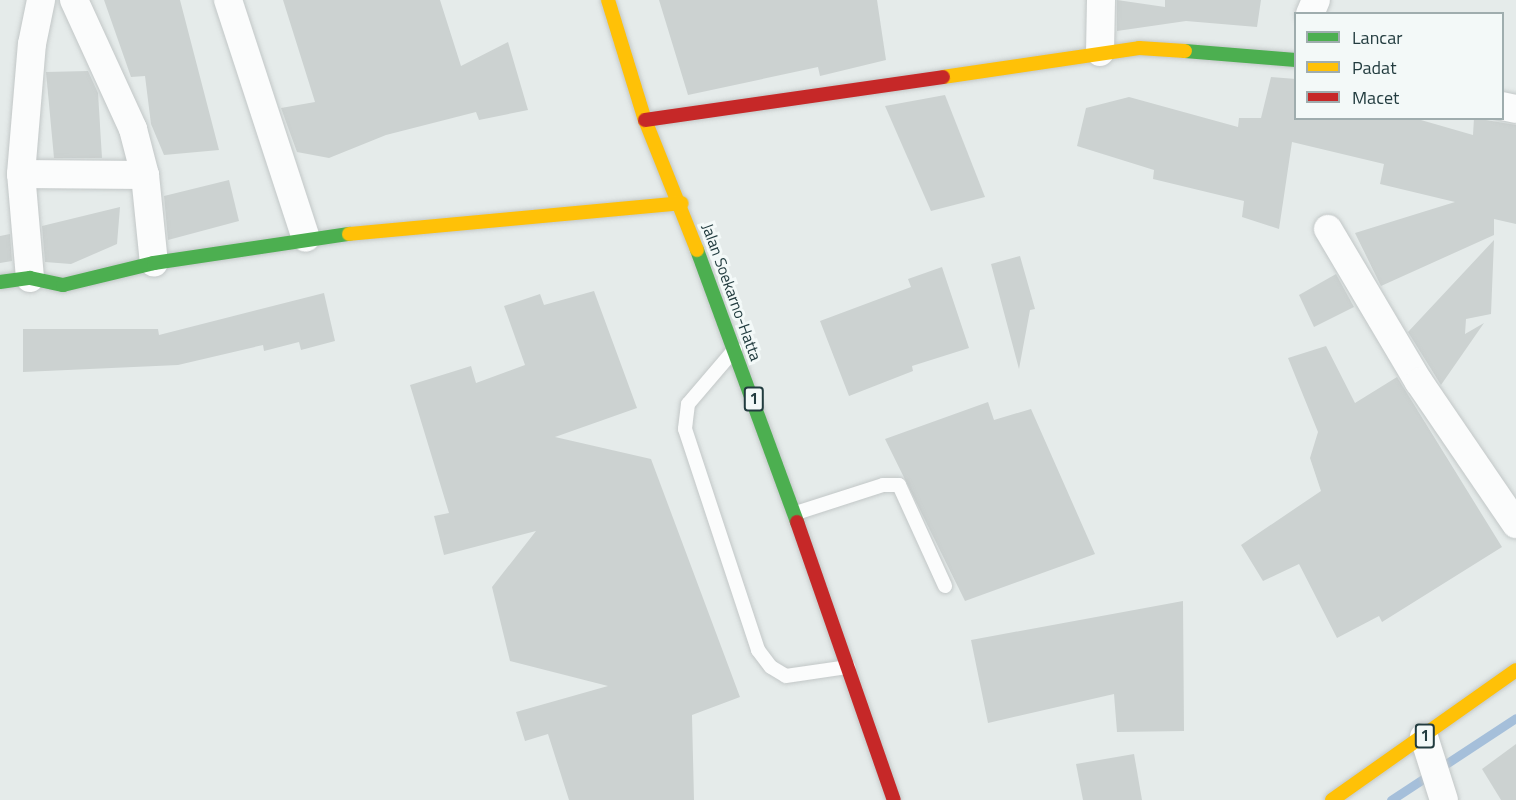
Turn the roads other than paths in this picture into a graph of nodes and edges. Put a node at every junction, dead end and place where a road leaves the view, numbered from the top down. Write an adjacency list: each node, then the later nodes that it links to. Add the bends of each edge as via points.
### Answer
1 (41, 0): 9 (street, via 32,44)
2 (74, 0): 10 (street, via 133,129)
3 (228, 0): 13 (street)
4 (608, 0): 8 (main road, Jalan Soekarno-Hatta / 1)
5 (1101, 0): 6 (street)
6 (1100, 52): 7 (main road, via 1139,48); 8 (main road)
7 (1294, 56)
8 (645, 120): 11 (main road, Jalan Soekarno-Hatta / 1)
9 (21, 174): 10 (street); 15 (street)
10 (145, 175): 14 (street)
11 (682, 203): 13 (main road); 17 (main road, Jalan Soekarno-Hatta / 1)
12 (1328, 229): 19 (street, via 1419,382)
13 (306, 238): 14 (main road)
14 (154, 263): 15 (main road, via 63,285)
15 (30, 278): 16 (main road)
16 (0, 282)
17 (736, 348): 18 (main road, Jalan Soekarno-Hatta / 1); 21 (lane, via 688,404 685,429 758,650 771,667 786,676)
18 (796, 513): 20 (lane, via 883,484 899,485); 21 (main road, Jalan Soekarno-Hatta / 1)
19 (1516, 524)
20 (945, 586)
21 (850, 667): 24 (main road, Jalan Soekarno-Hatta / 1)
22 (1516, 670): 23 (main road, 1)
23 (1427, 748): 25 (main road, 1); 26 (street)
24 (894, 800)
25 (1332, 800)
26 (1443, 800)

